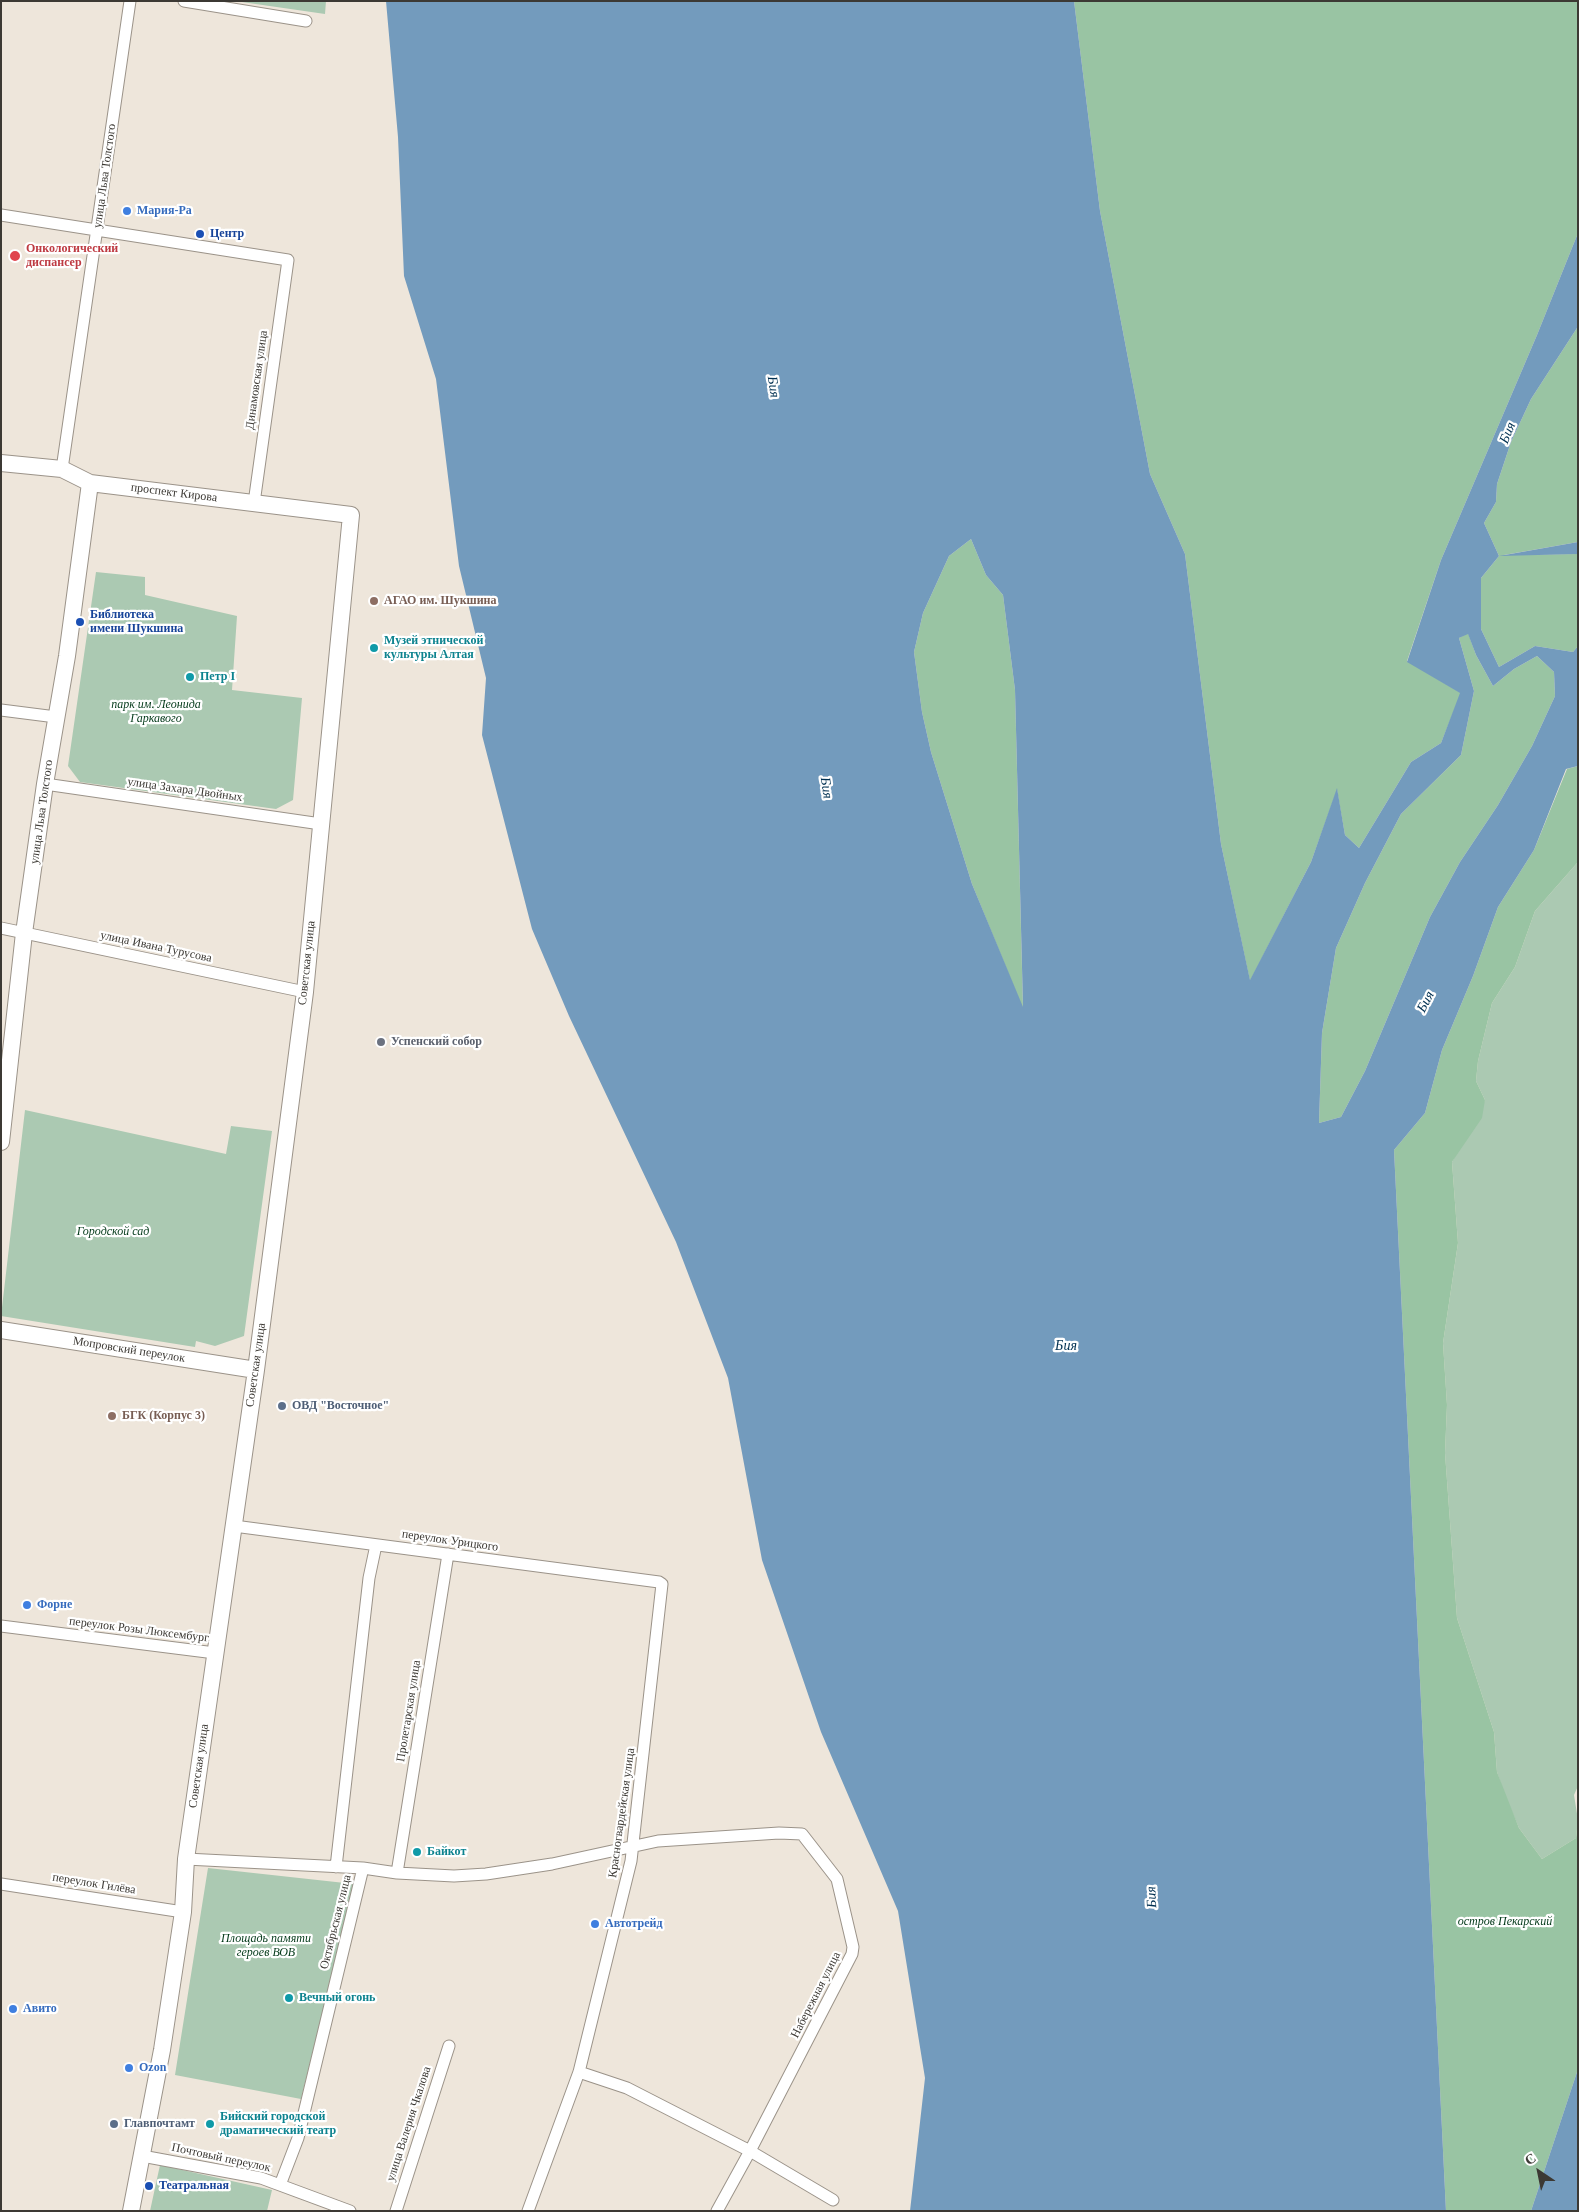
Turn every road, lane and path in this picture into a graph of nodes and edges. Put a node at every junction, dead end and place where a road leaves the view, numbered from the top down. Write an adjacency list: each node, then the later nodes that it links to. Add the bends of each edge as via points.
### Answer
1 (130, 1): 5 (street, улица Льва Толстого)
2 (184, 1): 3 (street)
3 (306, 21)
4 (1, 215): 5 (street)
5 (97, 230): 7 (street, улица Льва Толстого); 9 (street, Динамовская улица, via 288,260)
6 (1, 463): 7 (street, проспект Кирова)
7 (62, 470): 8 (street, проспект Кирова)
8 (90, 483): 9 (street, проспект Кирова); 12 (street, улица Льва Толстого)
9 (254, 503): 10 (street, проспект Кирова)
10 (350, 515): 14 (street, Советская улица)
11 (1, 710): 12 (street)
12 (56, 717): 13 (street, улица Льва Толстого)
13 (45, 784): 14 (street, улица Захара Двойных); 16 (street, улица Льва Толстого)
14 (320, 824): 17 (street, Советская улица)
15 (1, 928): 16 (street, улица Ивана Турусова)
16 (24, 933): 17 (street, улица Ивана Турусова); 18 (street, улица Льва Толстого)
17 (305, 992): 20 (street, Советская улица)
18 (1, 1142)
19 (1, 1330): 20 (street, Мопровский переулок)
20 (256, 1370): 21 (street, Советская улица)
21 (234, 1526): 22 (street, переулок Урицкого); 26 (street, Советская улица)
22 (376, 1545): 23 (street, переулок Урицкого); 29 (street, Октябрьская улица, via 368,1586)
23 (448, 1554): 24 (street, переулок Урицкого); 31 (street, Пролетарская улица)
24 (662, 1584): 27 (street, Красногвардейская улица)
25 (1, 1626): 26 (street, переулок Розы Люксембург)
26 (215, 1653): 28 (street, Советская улица)
27 (633, 1848): 31 (street, via 486,1874); 35 (street, Красногвардейская улица); 36 (street, Набережная улица, via 658,1841 798,1834 805,1837 838,1879 852,1954)
28 (186, 1858): 29 (street); 33 (street, Советская улица)
29 (336, 1867): 30 (street)
30 (363, 1868): 31 (street); 38 (street, Октябрьская улица, via 298,2138)
31 (397, 1873)
32 (1, 1884): 33 (street, переулок Гилёва)
33 (183, 1912): 37 (street, Советская улица)
34 (449, 2046): 42 (street, улица Валерия Чкалова)
35 (579, 2072): 36 (street, via 626,2088); 43 (street, Красногвардейская улица)
36 (750, 2151): 39 (street); 44 (street, Набережная улица)
37 (142, 2156): 38 (street, Почтовый переулок, via 261,2178); 40 (street, Советская улица)
38 (280, 2185): 41 (street, Почтовый переулок)
39 (833, 2200)
40 (131, 2211)
41 (350, 2211)
42 (396, 2211)
43 (528, 2211)
44 (717, 2211)

